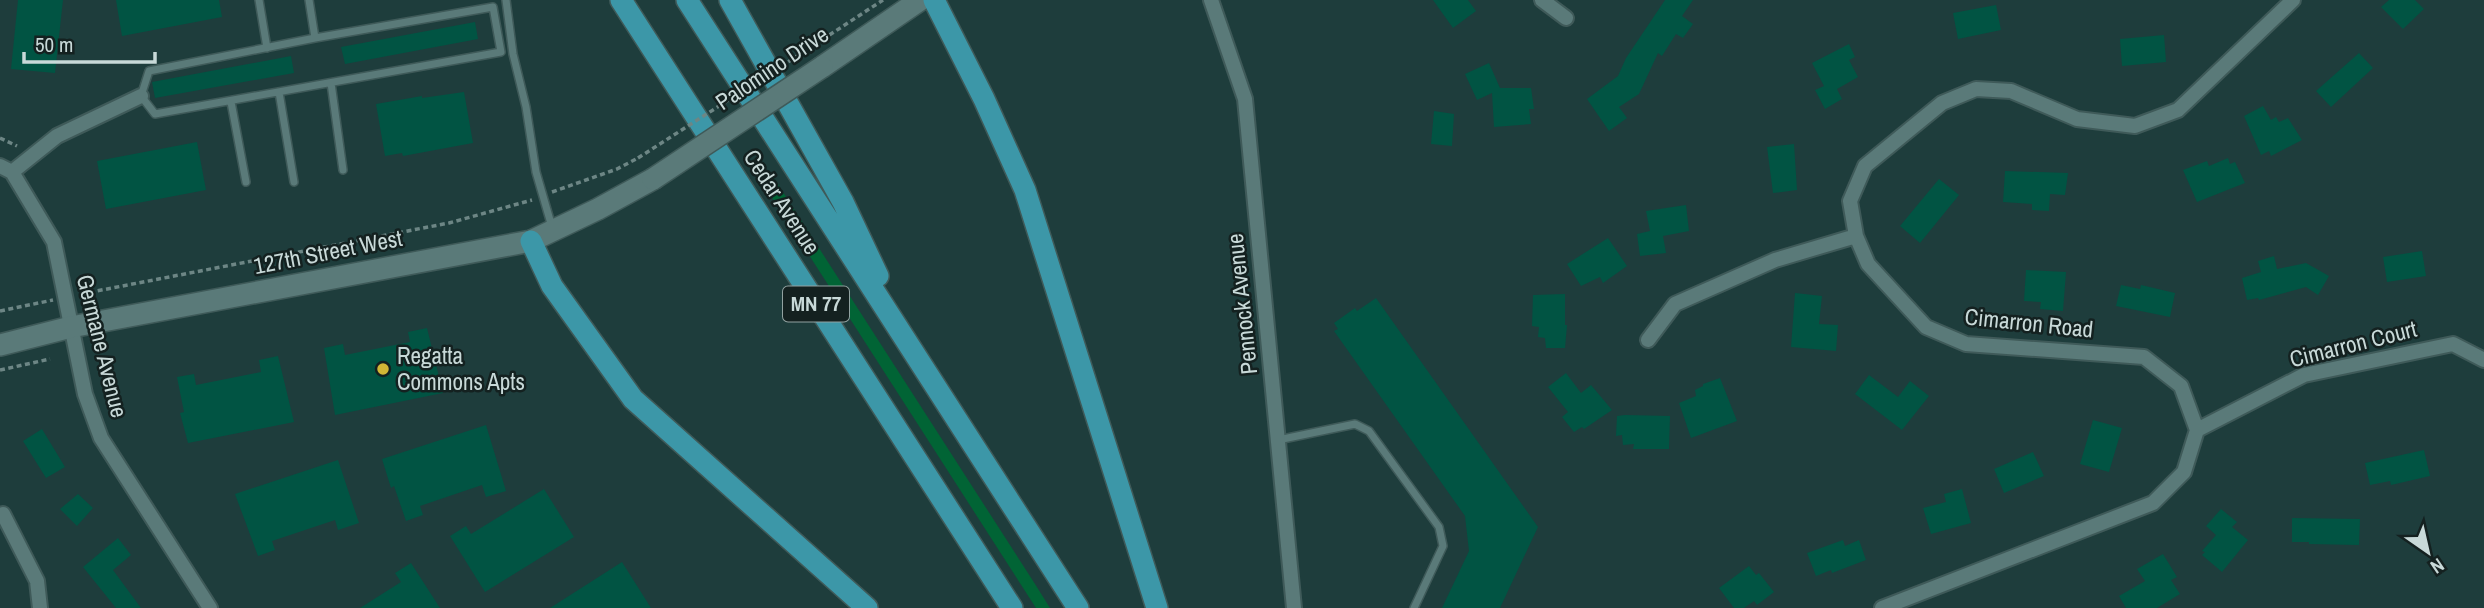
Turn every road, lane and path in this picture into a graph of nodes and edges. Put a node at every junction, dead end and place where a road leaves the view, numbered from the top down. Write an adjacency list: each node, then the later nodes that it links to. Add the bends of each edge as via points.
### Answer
1 (260, 0): 15 (lane)
2 (309, 0): 14 (lane)
3 (506, 0): 27 (lane)
4 (621, 0): 46 (highway, Cedar Avenue / MN 77)
5 (687, 0): 37 (highway, Cedar Avenue / MN 77)
6 (730, 0): 37 (highway, via 843,202)
7 (883, 0): 27 (path, bridge, via 638,158)
8 (920, 0): 24 (street, Palomino Drive, bridge)
9 (934, 0): 48 (highway, via 1025,190)
10 (1211, 0): 41 (street, Pennock Avenue, via 1245,99)
11 (1542, 0): 13 (street)
12 (2293, 0): 29 (street, Cimarron Road, via 2178,110 2135,126 2077,119 2011,91 1976,89 1942,103 1865,166 1850,201)
13 (1566, 18)
14 (315, 38): 15 (lane); 16 (lane, via 493,7 501,52)
15 (267, 48): 18 (lane, via 149,71)
16 (331, 83): 17 (lane); 23 (lane)
17 (279, 92): 19 (lane); 26 (lane)
18 (141, 96): 19 (lane, via 155,114); 22 (street, via 57,136)
19 (231, 102): 25 (lane)
20 (0, 138): 21 (path)
21 (17, 146)
22 (6, 169): 31 (street, Germane Avenue, via 54,242)
23 (343, 170)
24 (653, 179): 28 (street, 127th Street West)
25 (246, 182)
26 (294, 182)
27 (543, 195): 28 (lane); 31 (path, via 449,223)
28 (553, 231): 30 (street, 127th Street West)
29 (1856, 236): 34 (street, via 1775,260 1675,304); 40 (street, Cimarron Road, via 1868,264 1926,327 1966,344 2144,357 2181,386)
30 (531, 241): 33 (street, 127th Street West); 45 (highway, via 552,286 633,399)
31 (65, 297): 32 (path); 33 (street, Germane Avenue)
32 (0, 312)
33 (71, 327): 35 (street, 127th Street West); 44 (street, Germane Avenue, via 85,394 101,438)
34 (1648, 340)
35 (0, 345)
36 (50, 359): 39 (path)
37 (919, 360): 47 (highway, Cedar Avenue / MN 77)
38 (2484, 360): 40 (street, Cimarron Court, via 2453,344 2304,375)
39 (0, 370)
40 (2197, 430): 51 (street, via 2184,472 2152,503)
41 (1278, 440): 49 (street, Pennock Avenue); 50 (lane, via 1355,424 1369,431 1439,527 1443,545)
42 (3, 514): 43 (street, via 37,581)
43 (40, 608)
44 (210, 608)
45 (867, 608)
46 (1012, 608)
47 (1078, 608)
48 (1157, 608)
49 (1294, 608)
50 (1414, 608)
51 (1882, 608)

